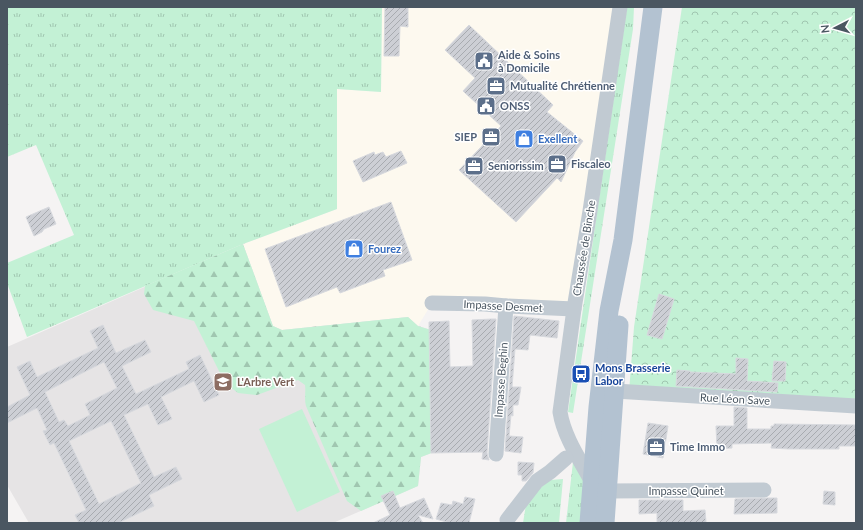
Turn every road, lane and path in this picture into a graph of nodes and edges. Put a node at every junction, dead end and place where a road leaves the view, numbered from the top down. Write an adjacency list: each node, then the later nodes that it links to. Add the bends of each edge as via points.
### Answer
1 (620, 7): 6 (street, Chaussée de Binche)
2 (654, 7): 3 (main road)
3 (622, 240): 7 (main road); 8 (main road)
4 (432, 303): 5 (street, Impasse Desmet)
5 (506, 306): 6 (street, Impasse Desmet); 10 (street, Impasse Beghin)
6 (574, 309): 12 (street, Chaussée de Binche, via 560,412 567,435)
7 (609, 311): 8 (street, via 612,333 610,379); 12 (main road, via 598,407)
8 (615, 391): 9 (street, Rue Léon Save); 12 (main road)
9 (856, 406)
10 (496, 454)
11 (566, 458): 14 (street, via 537,481)
12 (600, 486): 13 (street, Impasse Quinet); 15 (main road); 16 (main road)
13 (764, 490)
14 (507, 520)
15 (589, 523)
16 (605, 523)

